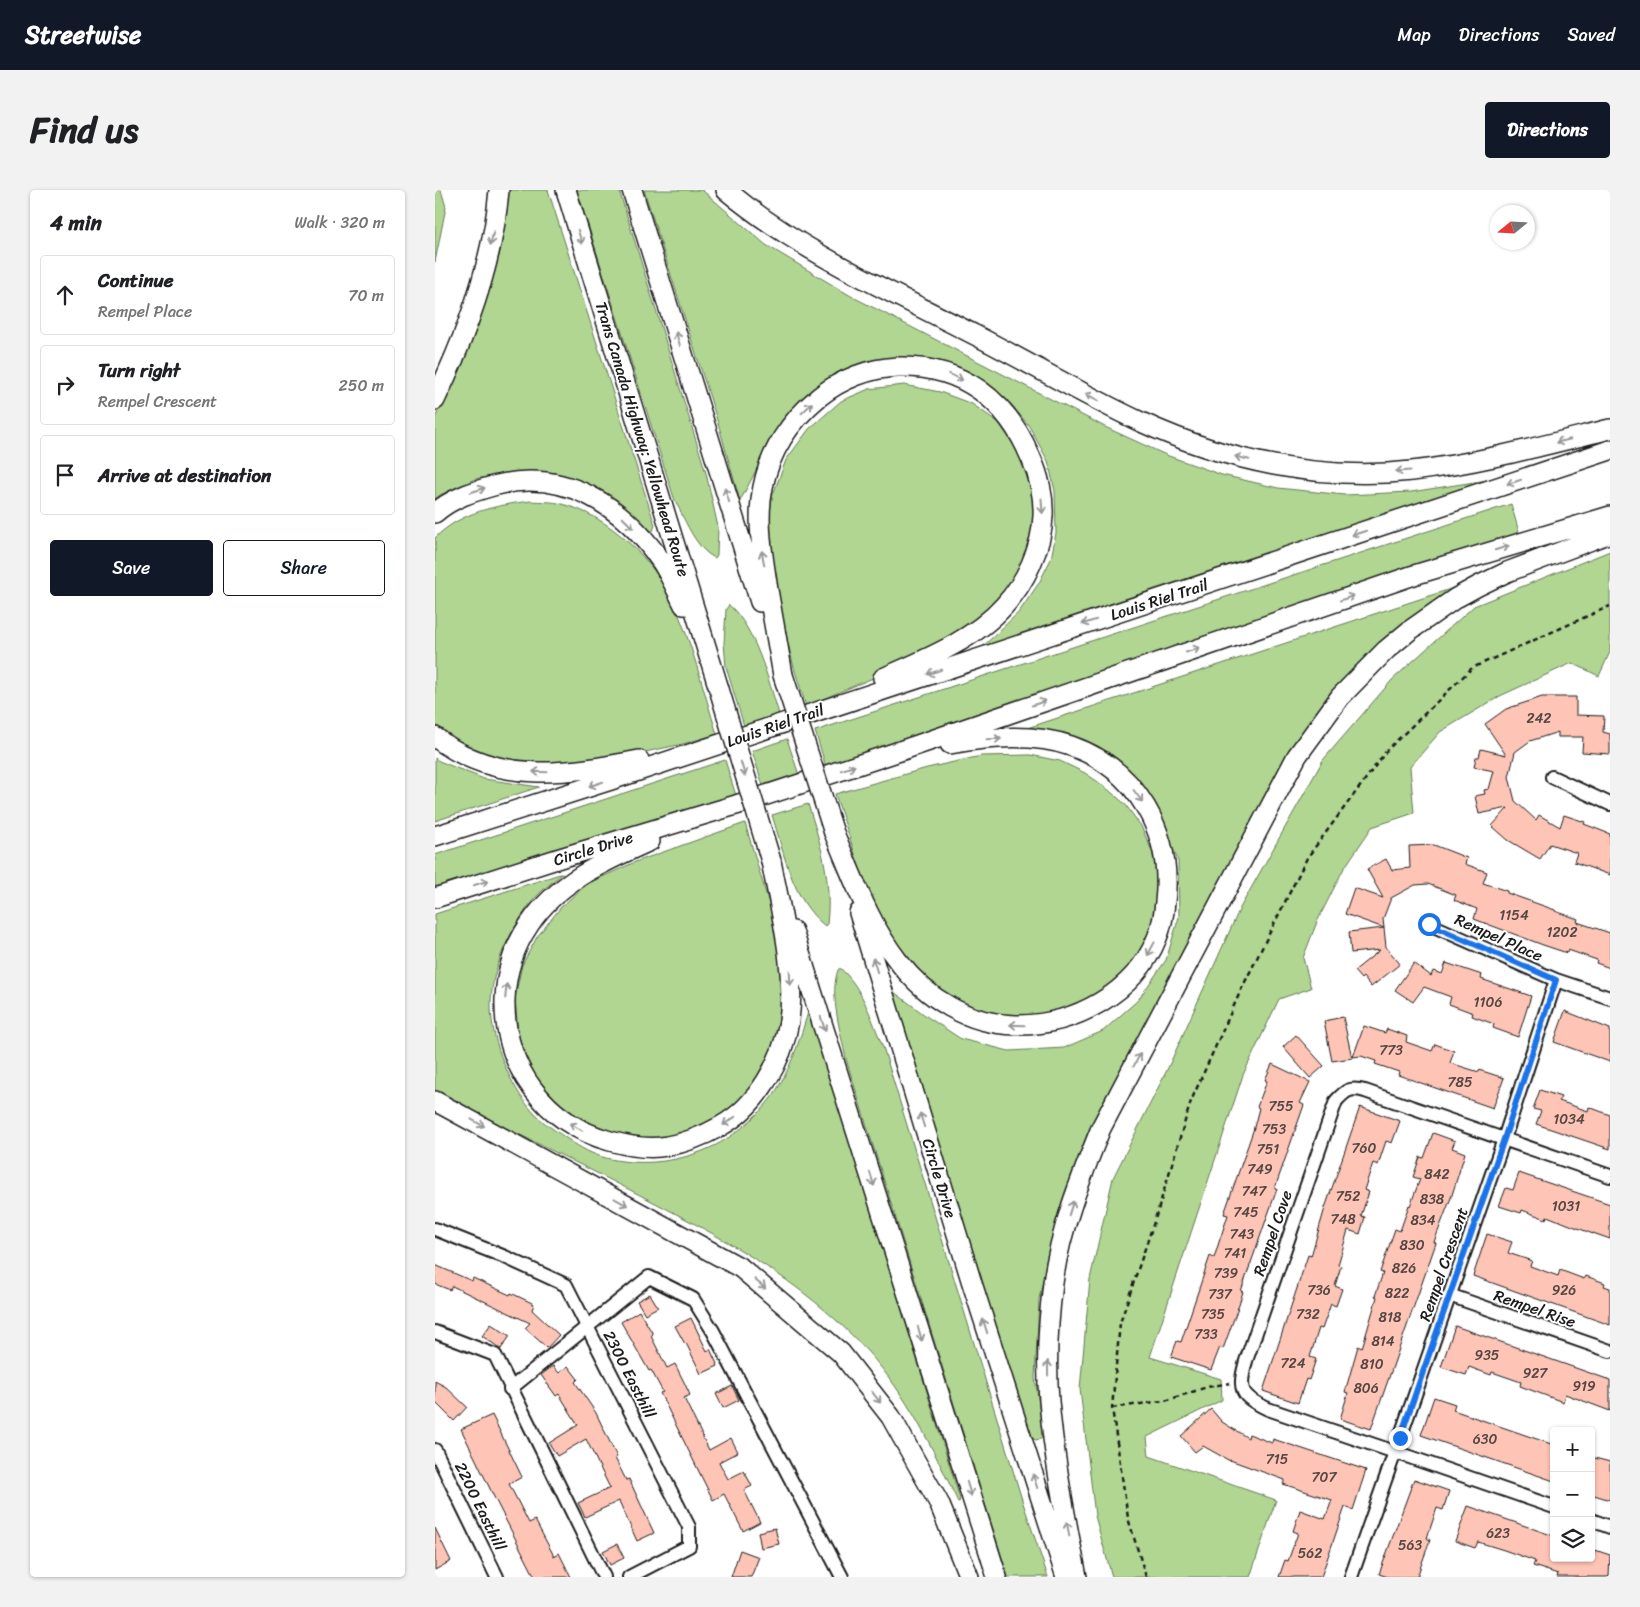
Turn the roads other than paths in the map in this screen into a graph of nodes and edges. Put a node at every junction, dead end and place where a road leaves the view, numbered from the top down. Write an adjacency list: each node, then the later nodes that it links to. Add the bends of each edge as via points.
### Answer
1 (499, 190): 5 (highway, one-way to 5, via 495,227 475,303)
2 (566, 190): 12 (highway, Trans Canada Highway: Yellowhead Route, one-way to 12)
3 (632, 190): 11 (highway, one-way to 3)
4 (726, 190): 6 (highway, one-way to 4, via 1533,448 1395,472 1313,471 1215,451 1141,422 839,265 772,225)
5 (435, 400)
6 (1610, 429)
7 (1610, 450): 13 (highway, Louis Riel Trail, one-way to 13)
8 (435, 513): 12 (highway, one-way to 12, via 445,504 472,492 527,481 556,483 608,505 628,522 663,564 692,620)
9 (1610, 516): 16 (highway, one-way to 9, via 1413,575)
10 (1610, 534): 48 (highway, one-way to 10, via 1049,1401 1049,1325 1053,1282 1069,1212 1101,1128 1297,756 1340,697 1386,650 1456,598 1507,572)
11 (783, 675): 13 (highway, one-way to 13, via 760,542 763,487 781,440 809,405 826,392 866,372 910,367 949,374 969,383 1001,408 1015,426 1035,468 1043,516 1039,542 1019,585 1005,606 990,620 951,647); 20 (highway, Circle Drive, bridge)
12 (719, 689): 22 (highway, one-way to 22, bridge)
13 (768, 727): 15 (highway, Louis Riel Trail)
14 (435, 737): 15 (highway, one-way to 14, via 591,769 534,772 487,765 461,755)
15 (709, 747): 21 (highway, one-way to 21)
16 (894, 753): 19 (highway, Circle Drive, one-way to 16); 20 (highway, one-way to 20, via 971,740 1049,740 1072,746 1112,769 1131,786 1147,808 1164,850 1163,915 1157,938 1143,962 1117,990 1078,1015 1031,1026 987,1022 966,1016 928,994 898,962 874,925)
17 (1552, 777): 18 (street)
18 (1610, 804)
19 (735, 806): 22 (highway, one-way to 19, via 790,970 789,1023 775,1066 745,1108 729,1122 704,1134 666,1146 643,1148 596,1138 557,1115 527,1082 508,1034 505,990 510,966 529,924 561,890 606,861); 23 (highway, Circle Drive, one-way to 19)
20 (834, 833): 47 (highway, Circle Drive, one-way to 20)
21 (435, 836)
22 (771, 861): 46 (highway, one-way to 46)
23 (435, 898)
24 (1429, 924): 25 (street, Rempel Place)
25 (1556, 980): 26 (street); 28 (street, Rempel Crescent)
26 (1610, 998)
27 (435, 1101): 45 (highway, one-way to 45, via 741,1268 841,1353 891,1417 939,1503)
28 (1504, 1139): 29 (street); 31 (street, Rempel Crescent); 37 (street, Rempel Cove, via 1355,1088 1344,1092 1331,1113 1242,1373 1241,1388 1250,1400 1268,1409)
29 (1610, 1176)
30 (435, 1229): 32 (street, 2300 Easthill, via 566,1285)
31 (1449, 1295): 34 (street, Rempel Rise); 37 (street, Rempel Crescent)
32 (588, 1326): 35 (street); 43 (street, 2300 Easthill, via 689,1527 689,1546); 44 (street, via 649,1277 693,1298)
33 (435, 1332): 35 (street, via 495,1355)
34 (1610, 1351)
35 (511, 1389): 42 (street)
36 (435, 1450): 41 (street, 2200 Easthill)
37 (1395, 1452): 38 (street); 49 (street, Rempel Crescent)
38 (1550, 1506)
39 (1595, 1521): 40 (street)
40 (1610, 1527)
41 (497, 1577)
42 (604, 1577)
43 (629, 1577)
44 (843, 1577)
45 (969, 1577)
46 (997, 1577)
47 (1066, 1577)
48 (1077, 1577)
49 (1351, 1577)

